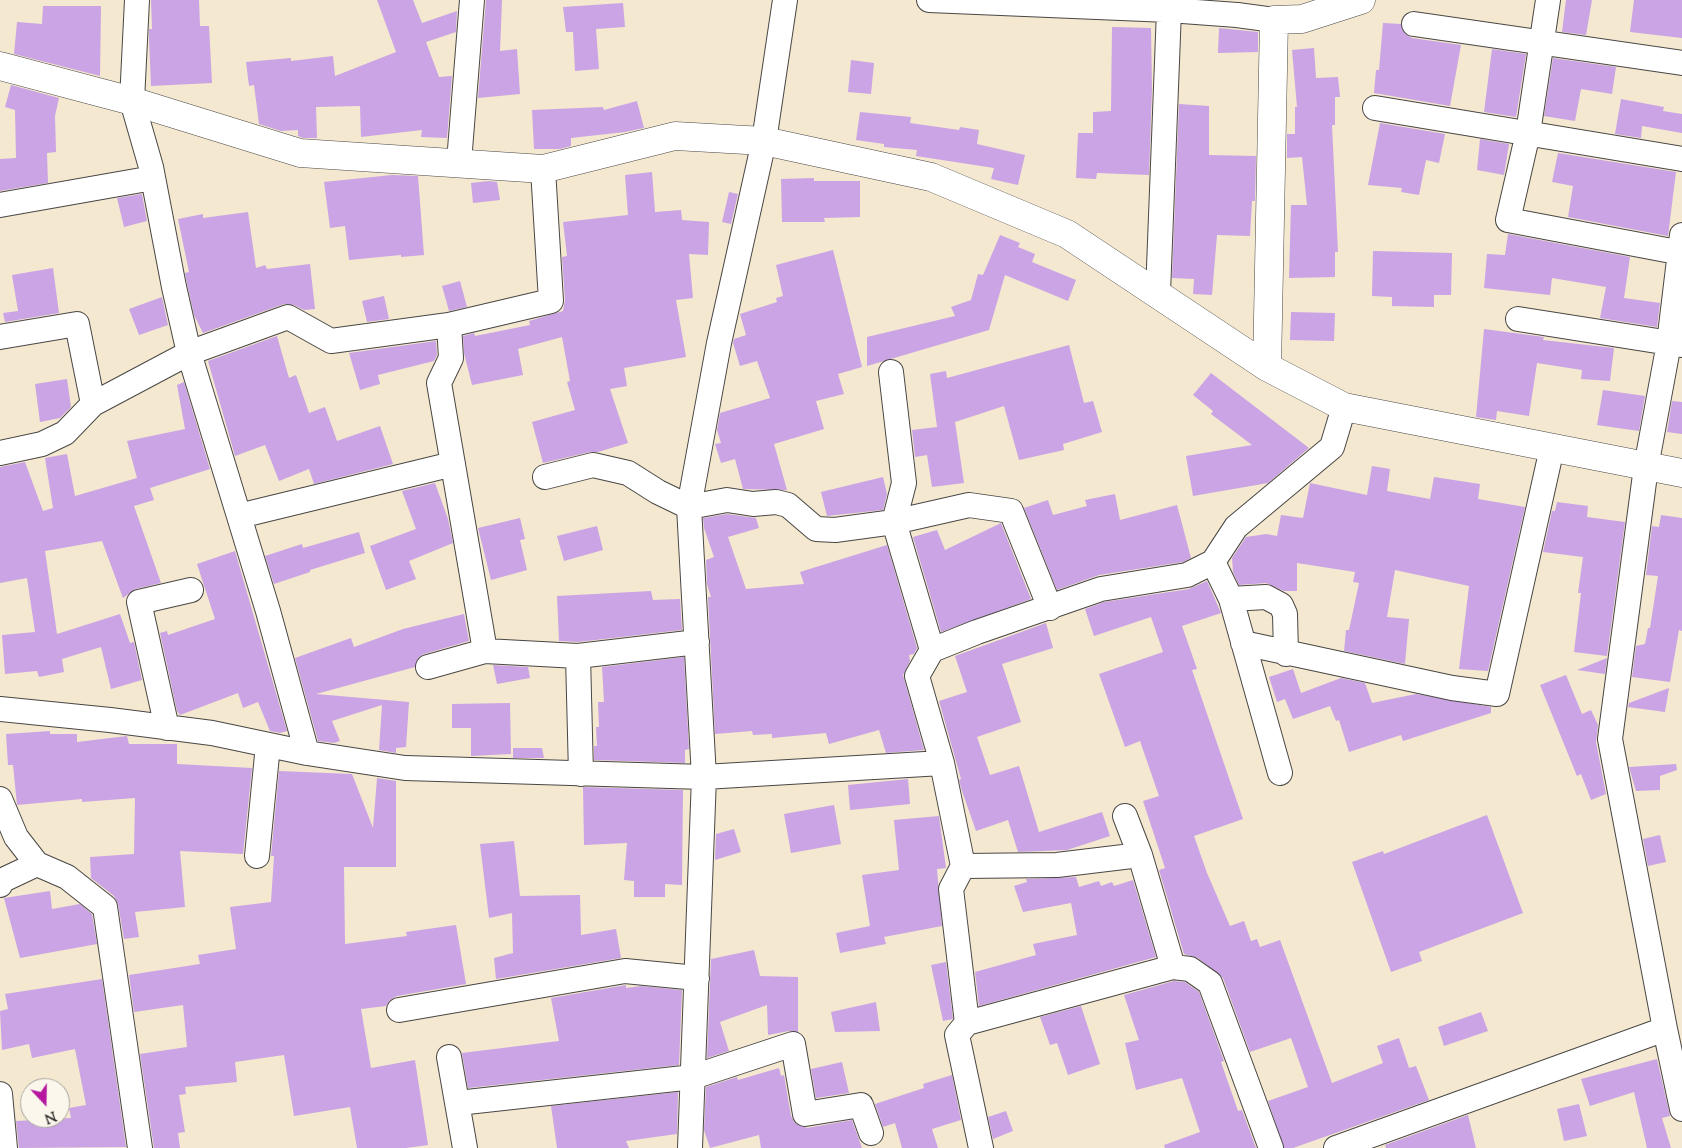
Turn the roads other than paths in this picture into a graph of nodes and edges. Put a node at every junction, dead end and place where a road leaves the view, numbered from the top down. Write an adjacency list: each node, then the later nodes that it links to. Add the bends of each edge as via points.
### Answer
1 (138, 0): 17 (street)
2 (472, 0): 22 (street)
3 (769, 0): 4 (street)
4 (785, 0): 5 (street); 20 (street)
5 (792, 0)
6 (929, 0): 9 (street)
7 (1361, 0): 12 (street, via 1302,20)
8 (1548, 0): 14 (street)
9 (1068, 3): 11 (street)
10 (1236, 7): 11 (street); 12 (street)
11 (1169, 10): 27 (street)
12 (1274, 20): 33 (street)
13 (1414, 24): 14 (street)
14 (1543, 43): 15 (street); 19 (street)
15 (1682, 63)
16 (0, 66): 17 (street)
17 (132, 101): 22 (street, via 300,153); 24 (street)
18 (1374, 108): 19 (street)
19 (1528, 133): 21 (street); 26 (street, via 1508,220)
20 (764, 141): 23 (street, via 675,136); 27 (street, via 931,177 1067,234); 43 (street, via 719,343)
21 (1682, 159)
22 (459, 162): 23 (street)
23 (543, 169): 29 (street, via 552,301)
24 (153, 178): 25 (street); 32 (street)
25 (0, 205)
26 (1681, 247): 31 (street)
27 (1158, 293): 33 (street)
28 (1518, 318): 31 (street)
29 (449, 325): 32 (street, via 331,341 288,317); 39 (street, via 451,358 439,383)
30 (0, 337): 35 (street, via 77,324)
31 (1676, 344): 40 (street)
32 (189, 353): 35 (street); 44 (street)
33 (1267, 367): 36 (street)
34 (891, 372): 45 (street, via 904,483)
35 (93, 404): 38 (street, via 65,433 42,444)
36 (1344, 407): 37 (street); 46 (street, via 1332,447 1236,527)
37 (1552, 448): 40 (street); 54 (street, via 1497,694)
38 (0, 453)
39 (453, 464): 44 (street); 53 (street)
40 (1646, 467): 41 (street); 76 (street, via 1610,738)
41 (1682, 473)
42 (545, 477): 43 (street, via 593,465 628,472)
43 (689, 508): 45 (street, via 727,500 753,504 776,502 788,505 816,529 825,530); 50 (street)
44 (239, 516): 60 (street)
45 (894, 522): 49 (street, via 969,504 1011,511); 52 (street)
46 (1213, 562): 48 (street); 49 (street, via 1187,575 1101,589)
47 (191, 590): 58 (street, via 139,602)
48 (1230, 599): 51 (street); 54 (street, via 1266,597 1281,605 1285,614)
49 (1050, 608): 52 (street)
50 (697, 642): 55 (street); 64 (street)
51 (1243, 643): 54 (street); 62 (street)
52 (932, 650): 61 (street, via 918,676)
53 (485, 651): 55 (street); 56 (street)
54 (1286, 654)
55 (578, 656): 63 (street)
56 (428, 667)
57 (0, 709): 58 (street)
58 (167, 728): 59 (street, via 212,733)
59 (268, 745): 60 (street); 68 (street)
60 (307, 754): 63 (street, via 405,768)
61 (942, 763): 64 (street); 70 (street)
62 (1280, 773)
63 (581, 774): 64 (street)
64 (704, 777): 73 (street)
65 (0, 799): 69 (street, via 16,837)
66 (1124, 816): 67 (street)
67 (1140, 855): 70 (street, via 1057,865); 72 (street)
68 (257, 856)
69 (37, 864): 71 (street, via 1,881); 84 (street, via 67,877 105,907)
70 (963, 866): 75 (street, via 951,889)
71 (0, 885)
72 (1173, 967): 75 (street); 88 (street, via 1190,970 1210,983)
73 (697, 978): 74 (street, via 624,971); 78 (street)
74 (399, 1010)
75 (967, 1023): 87 (street, via 957,1035)
76 (1665, 1029): 81 (street); 89 (street)
77 (449, 1057): 80 (street)
78 (693, 1077): 80 (street); 82 (street, via 793,1044 806,1114 861,1106); 86 (street)
79 (0, 1094): 83 (street)
80 (458, 1103): 85 (street)
81 (1682, 1109)
82 (870, 1132)
83 (5, 1148)
84 (140, 1148)
85 (465, 1148)
86 (690, 1148)
87 (981, 1148)
88 (1271, 1148)
89 (1336, 1148)

